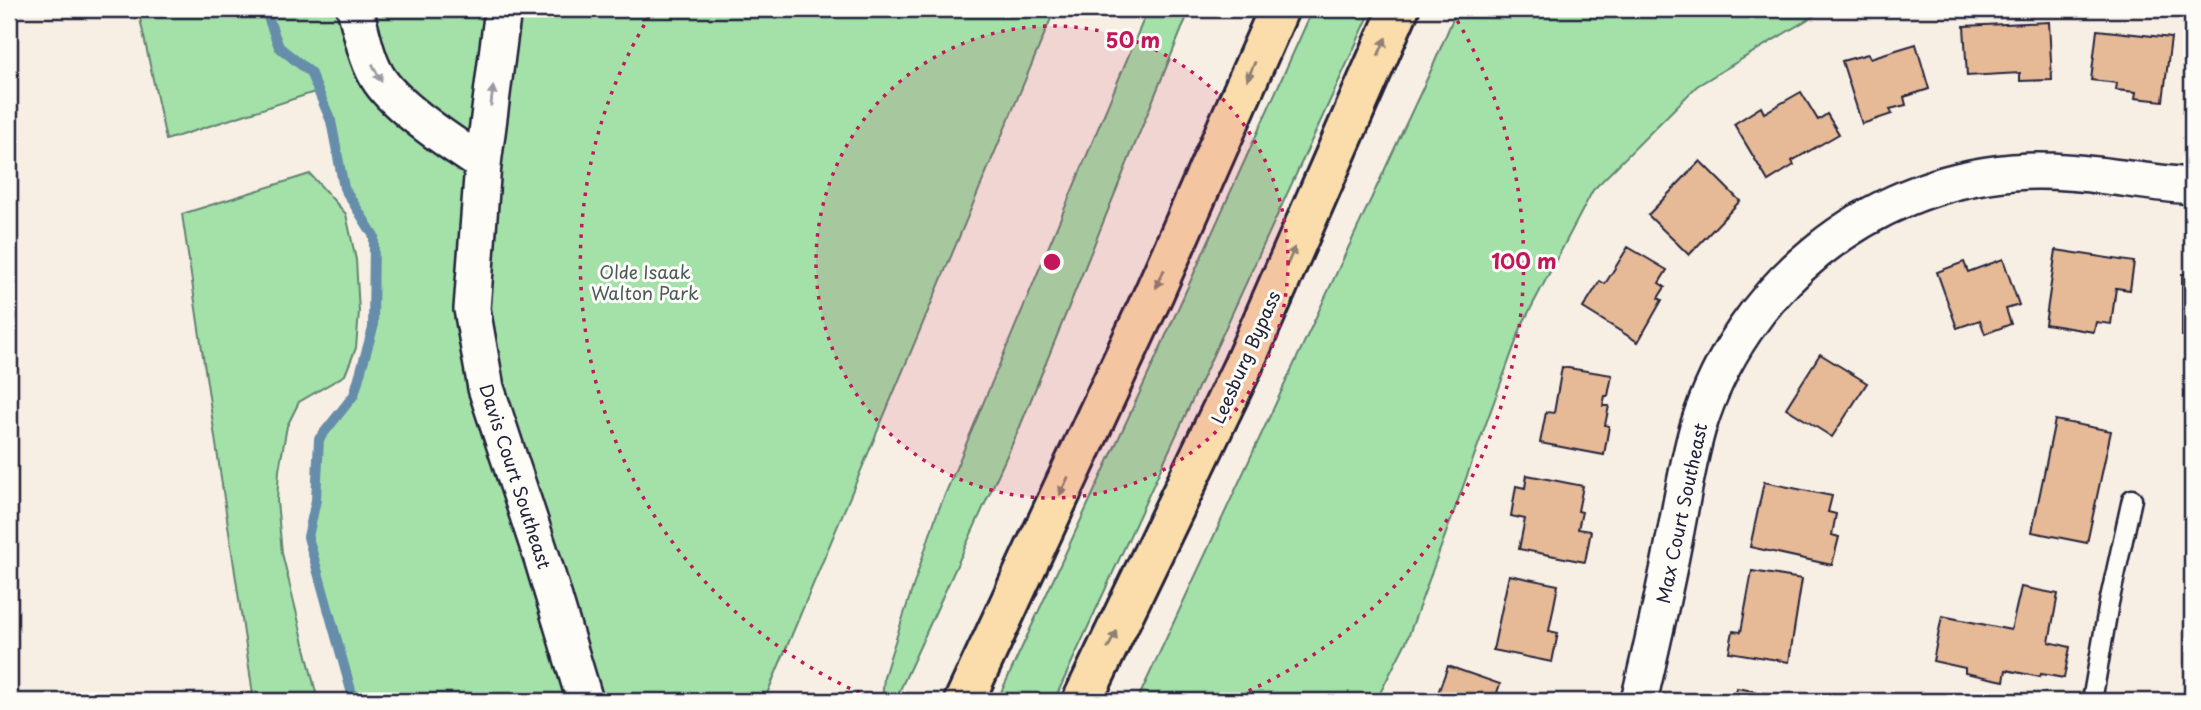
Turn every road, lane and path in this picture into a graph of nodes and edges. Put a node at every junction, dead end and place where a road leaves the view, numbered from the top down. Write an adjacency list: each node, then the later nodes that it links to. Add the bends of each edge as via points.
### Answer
1 (355, 9): 5 (street, one-way to 5, via 380,82 431,128)
2 (503, 9): 5 (street, Davis Court Southeast, one-way to 2)
3 (1279, 9): 9 (highway, one-way to 9, via 1154,293)
4 (1399, 9): 10 (highway, Leesburg Bypass, one-way to 4, via 1242,368)
5 (483, 164): 8 (street, Davis Court Southeast, via 472,309 486,388)
6 (2192, 186): 11 (street, Max Court Southeast, via 2068,171 2013,172 1959,180 1905,198 1854,223 1811,254 1770,295 1716,379 1698,426)
7 (2132, 499): 12 (lane)
8 (584, 701)
9 (964, 701)
10 (1082, 701)
11 (1639, 701)
12 (2092, 701)

